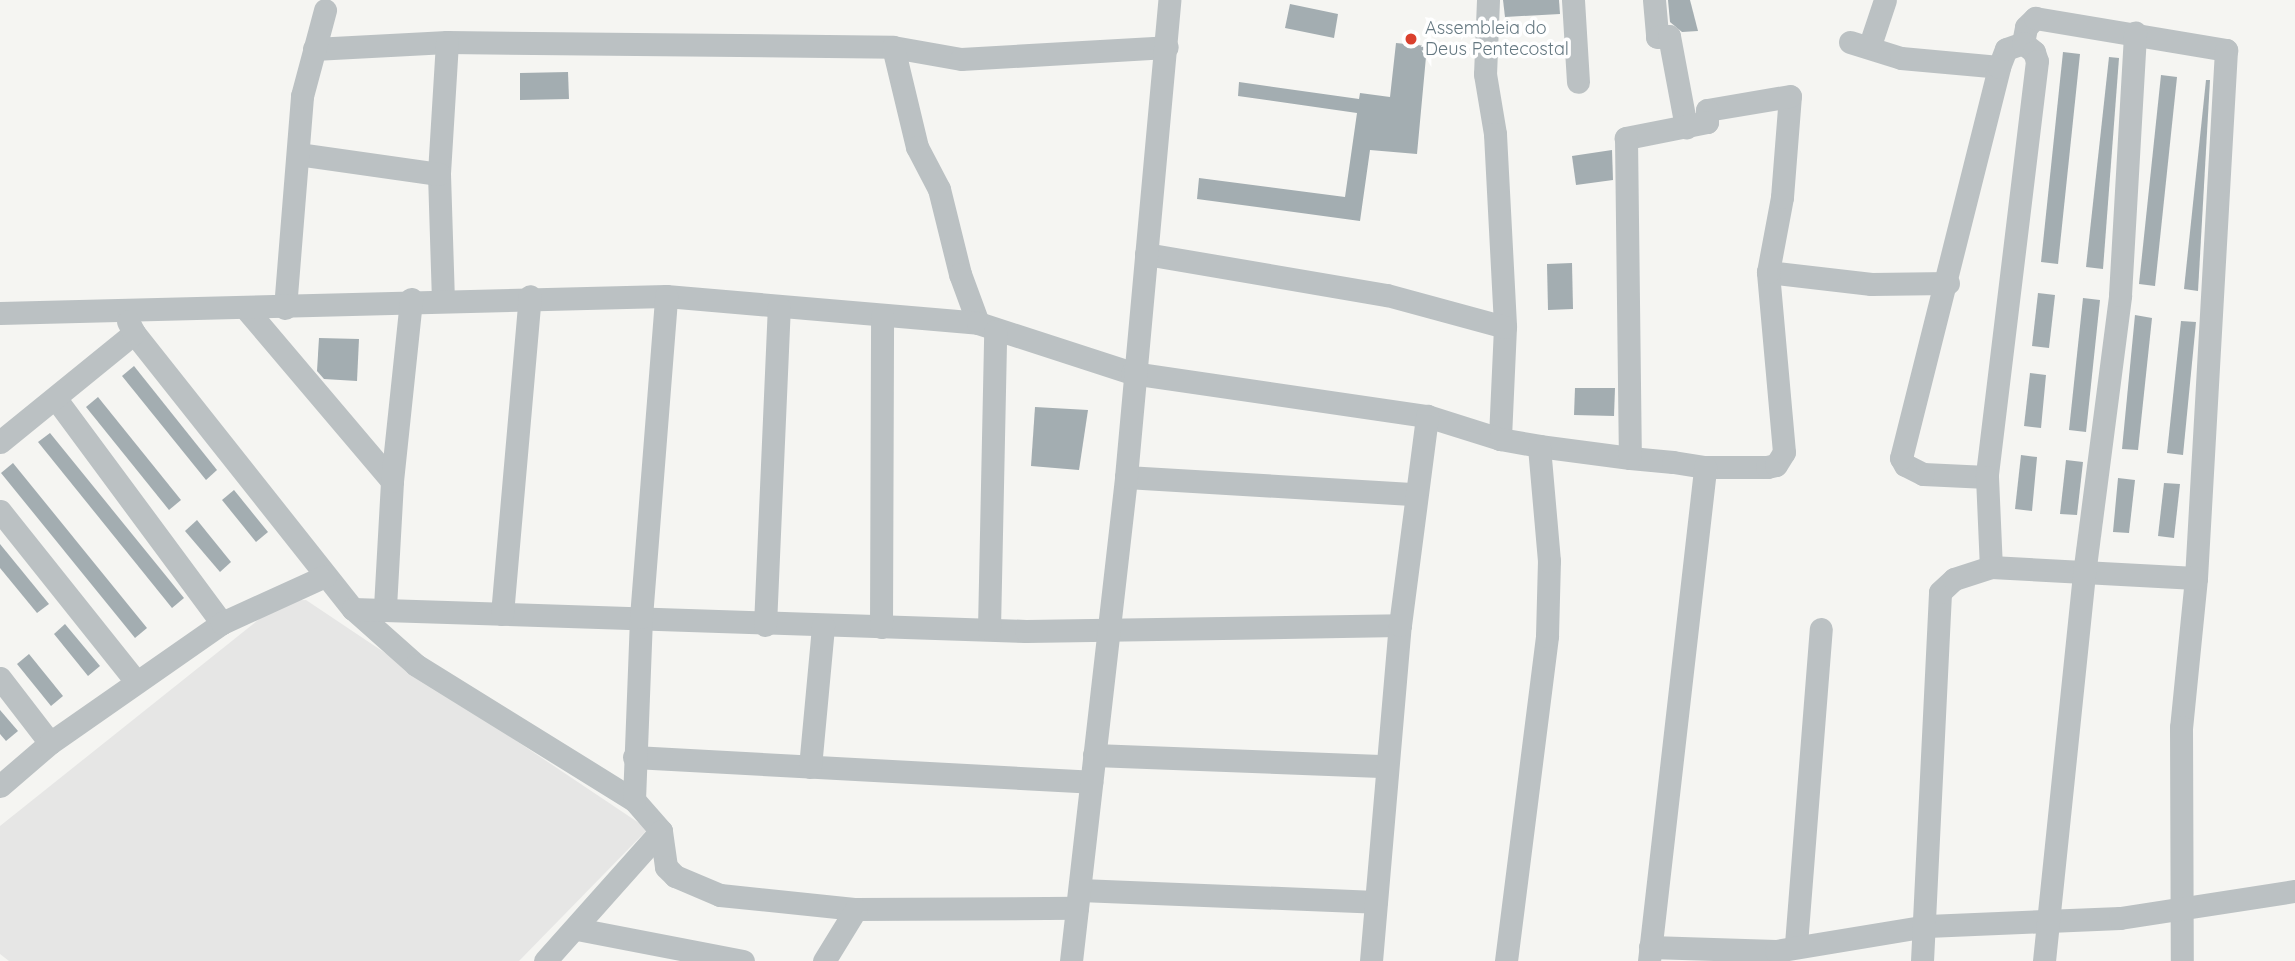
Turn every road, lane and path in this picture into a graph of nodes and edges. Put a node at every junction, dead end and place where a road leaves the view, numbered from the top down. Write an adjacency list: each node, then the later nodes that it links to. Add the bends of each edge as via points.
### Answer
1 (1169, 0): 11 (street)
2 (1488, 0): 32 (street, via 1485,74 1494,134)
3 (1573, 0): 14 (street)
4 (1654, 0): 15 (street, via 1657,37 1669,36)
5 (1885, 0): 13 (street, via 1860,44 1901,58)
6 (325, 10): 12 (street)
7 (2135, 32): 9 (street, via 2035,18 2026,27); 48 (street, via 2120,295); 50 (street, via 2226,50)
8 (447, 42): 10 (street); 12 (street); 17 (street)
9 (2023, 43): 13 (street, via 2006,49); 43 (street, via 2035,52 2037,61)
10 (893, 47): 11 (street, via 961,59); 31 (street, via 917,146 939,189 960,274)
11 (1167, 47): 18 (street)
12 (314, 49): 16 (street, via 302,96)
13 (1999, 67): 20 (street)
14 (1578, 82)
15 (1686, 127): 19 (street, via 1707,122 1707,110 1790,96 1782,197); 40 (street, via 1626,138)
16 (298, 154): 17 (street); 26 (street)
17 (439, 174): 24 (street)
18 (1146, 254): 32 (street, via 1387,295); 34 (street)
19 (1768, 272): 20 (street, via 1871,284); 41 (street, via 1784,452 1776,465 1768,467)
20 (1948, 283): 43 (street, via 1901,458 1923,474)
21 (530, 296): 22 (street); 24 (street); 53 (street)
22 (666, 296): 25 (street); 54 (street)
23 (411, 299): 24 (street); 26 (street); 44 (street)
24 (443, 299)
25 (779, 307): 30 (street); 56 (street)
26 (285, 308): 27 (street)
27 (247, 310): 28 (street); 44 (street)
28 (123, 311): 29 (street); 33 (street)
29 (0, 313)
30 (882, 317): 31 (street); 59 (street)
31 (987, 327): 34 (street); 60 (street)
32 (1505, 327): 37 (street)
33 (134, 333): 35 (street); 49 (street)
34 (1132, 373): 36 (street); 42 (street)
35 (56, 399): 38 (street); 55 (street)
36 (1427, 416): 37 (street); 45 (street)
37 (1500, 439): 39 (street)
38 (0, 442)
39 (1539, 446): 40 (street); 89 (street, via 1549,561 1547,636)
40 (1630, 458): 41 (street)
41 (1705, 467): 83 (street)
42 (1126, 477): 45 (street); 62 (street)
43 (1987, 477): 47 (street)
44 (392, 481): 51 (street)
45 (1416, 494): 57 (street)
46 (0, 511): 64 (street)
47 (1992, 567): 48 (street); 80 (street, via 1954,579 1940,592)
48 (2084, 574): 50 (street); 79 (street)
49 (326, 576): 52 (street); 55 (street)
50 (2196, 578): 77 (street, via 2181,727)
51 (385, 607): 52 (street); 53 (street)
52 (353, 609): 72 (street, via 416,665)
53 (502, 614): 54 (street)
54 (641, 617): 56 (street); 67 (street)
55 (222, 624): 64 (street)
56 (765, 625): 58 (street)
57 (1400, 625): 62 (street); 68 (street)
58 (823, 626): 59 (street); 69 (street)
59 (881, 627): 60 (street)
60 (989, 629): 62 (street)
61 (1821, 629): 82 (street)
62 (1106, 631): 66 (street)
63 (0, 678): 65 (street)
64 (135, 680): 65 (street)
65 (50, 743): 71 (street)
66 (1094, 755): 68 (street); 70 (street)
67 (634, 757): 69 (street); 72 (street)
68 (1387, 766): 76 (street)
69 (810, 767): 70 (street)
70 (1091, 782): 75 (street)
71 (0, 786)
72 (634, 800): 73 (street)
73 (661, 831): 78 (street, via 666,867 697,887 720,895); 81 (street)
74 (2295, 891): 77 (street)
75 (1079, 899): 76 (street); 78 (street); 87 (street)
76 (1376, 902): 88 (street)
77 (2179, 906): 79 (street, via 2120,918); 92 (street)
78 (856, 909): 86 (street)
79 (2046, 921): 80 (street); 91 (street)
80 (1927, 926): 82 (street); 90 (street)
81 (577, 929): 84 (street); 85 (street)
82 (1782, 952): 83 (street)
83 (1649, 954)
84 (545, 961)
85 (743, 961)
86 (824, 961)
87 (1071, 961)
88 (1371, 961)
89 (1506, 961)
90 (1922, 961)
91 (2044, 961)
92 (2182, 961)

